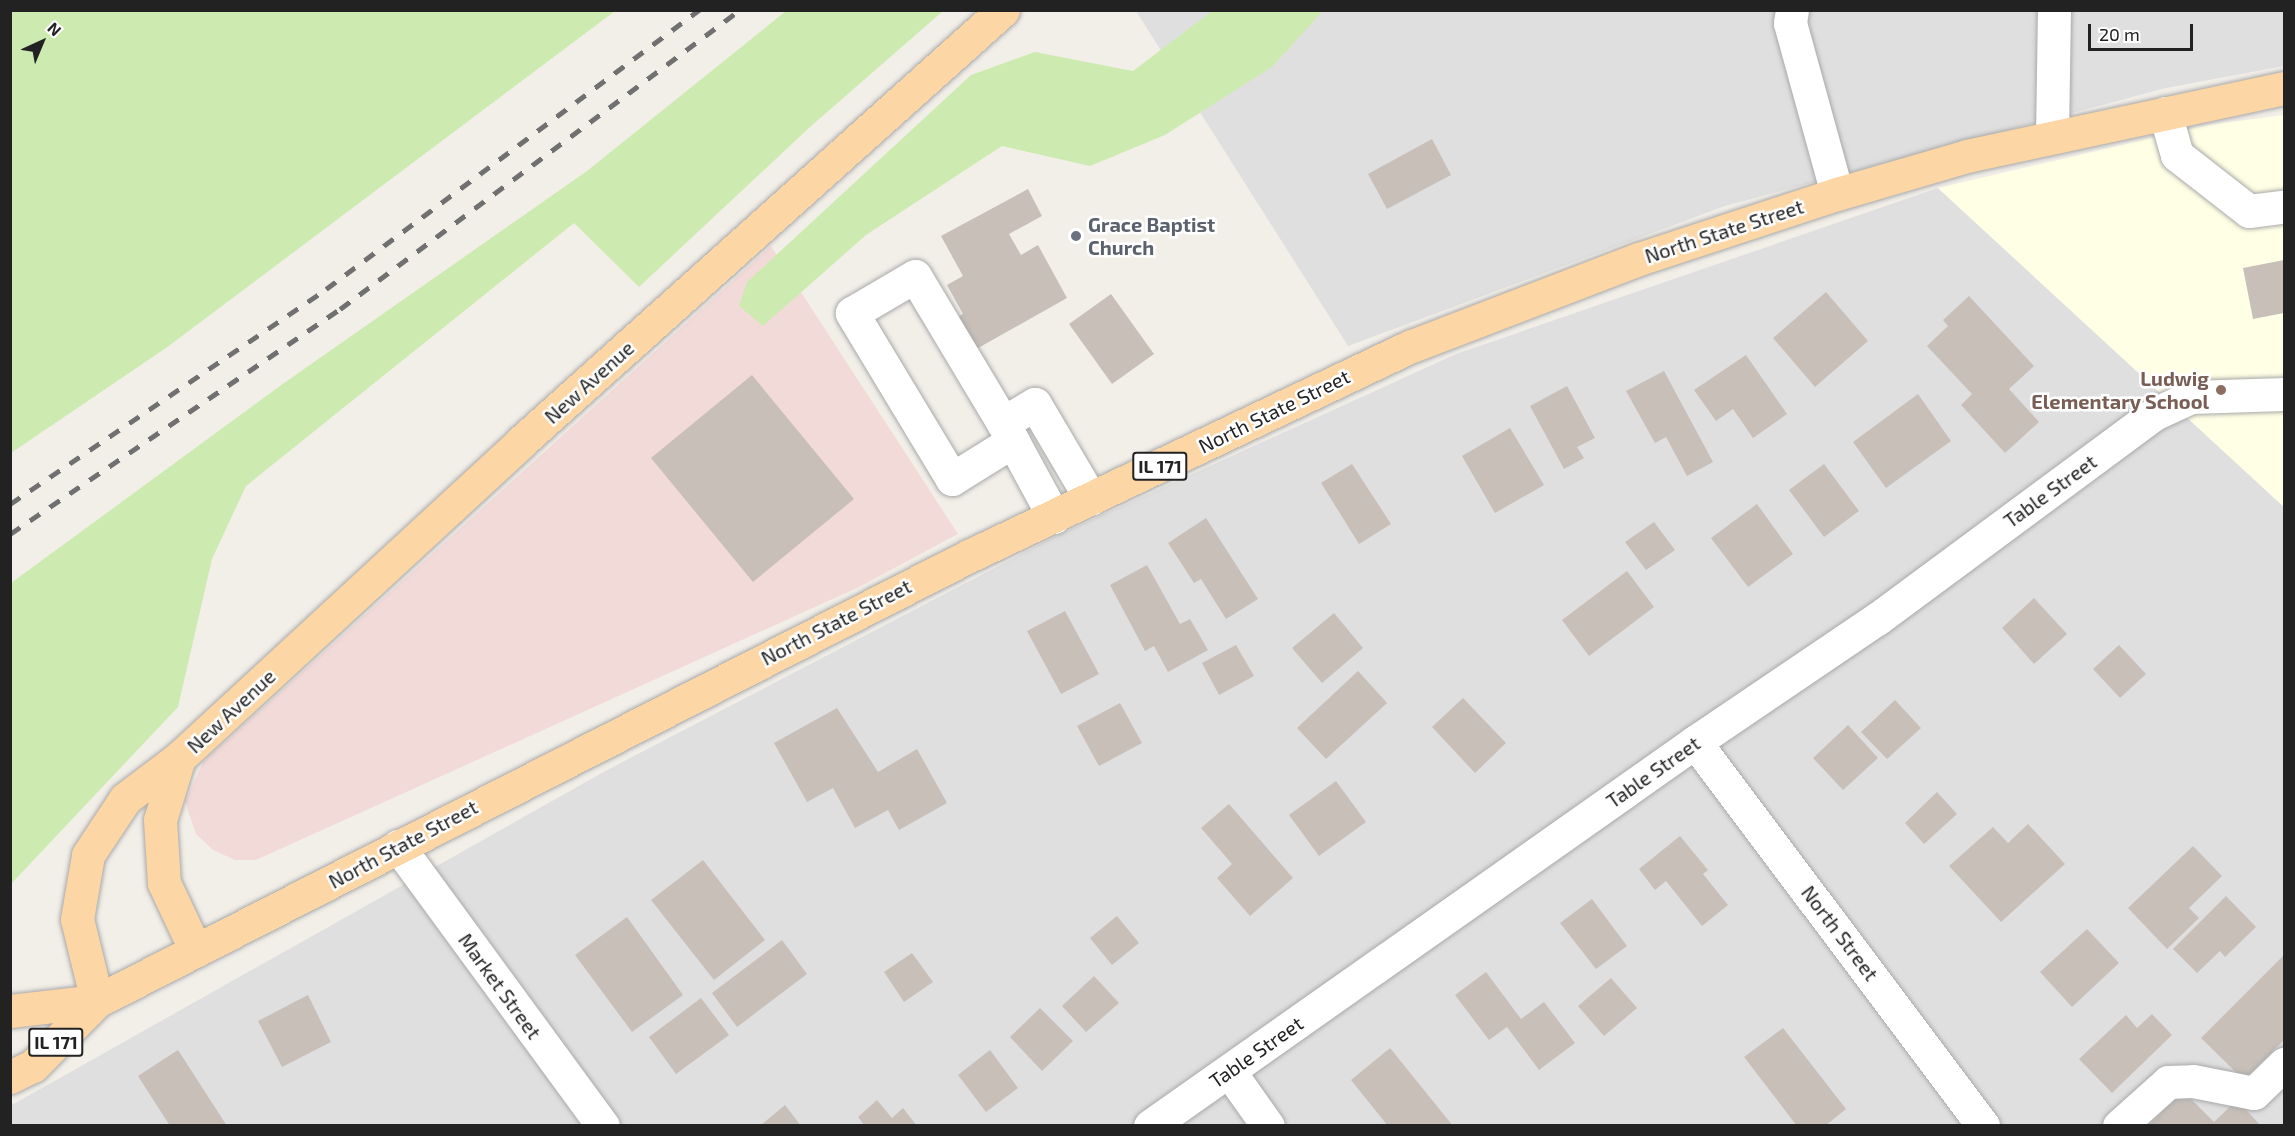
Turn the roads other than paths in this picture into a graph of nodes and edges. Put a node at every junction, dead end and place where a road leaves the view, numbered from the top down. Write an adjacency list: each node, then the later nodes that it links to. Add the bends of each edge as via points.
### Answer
1 (1003, 10): 14 (main road, New Avenue, via 530,435)
2 (2054, 10): 6 (street)
3 (1787, 15): 7 (street)
4 (2284, 88): 5 (main road, North State Street / IL 171)
5 (2165, 113): 6 (main road, North State Street / IL 171); 8 (street, via 2177,155 2249,211)
6 (2052, 136): 7 (main road, North State Street / IL 171)
7 (1837, 194): 11 (main road, North State Street / IL 171, via 1639,259 1412,346)
8 (2284, 207)
9 (2284, 394): 13 (street, Table Street, via 2191,397 2154,414 1877,619)
10 (1008, 432): 10 (street, via 915,276 852,313 952,479); 11 (street, via 1035,405); 12 (street)
11 (1091, 499): 12 (main road, North State Street / IL 171)
12 (1054, 518): 15 (main road, North State Street / IL 171, via 762,660)
13 (1695, 742): 20 (street, Table Street); 25 (street, North Street)
14 (179, 758): 16 (main road, New Avenue, via 160,820 164,883); 17 (main road, New Avenue, via 125,799 88,855 77,919)
15 (398, 846): 16 (main road, North State Street / IL 171); 22 (street, Market Street)
16 (196, 951): 17 (main road, North State Street / IL 171)
17 (97, 1001): 18 (main road, North State Street / IL 171); 21 (main road, North State Street / IL 171, via 33,1066)
18 (10, 1011)
19 (2284, 1064): 26 (street, via 2254,1093 2193,1081 2168,1082)
20 (1229, 1071): 23 (street, Table Street); 24 (street)
21 (10, 1077)
22 (603, 1125)
23 (1150, 1125)
24 (1268, 1125)
25 (1983, 1125)
26 (2119, 1125)

